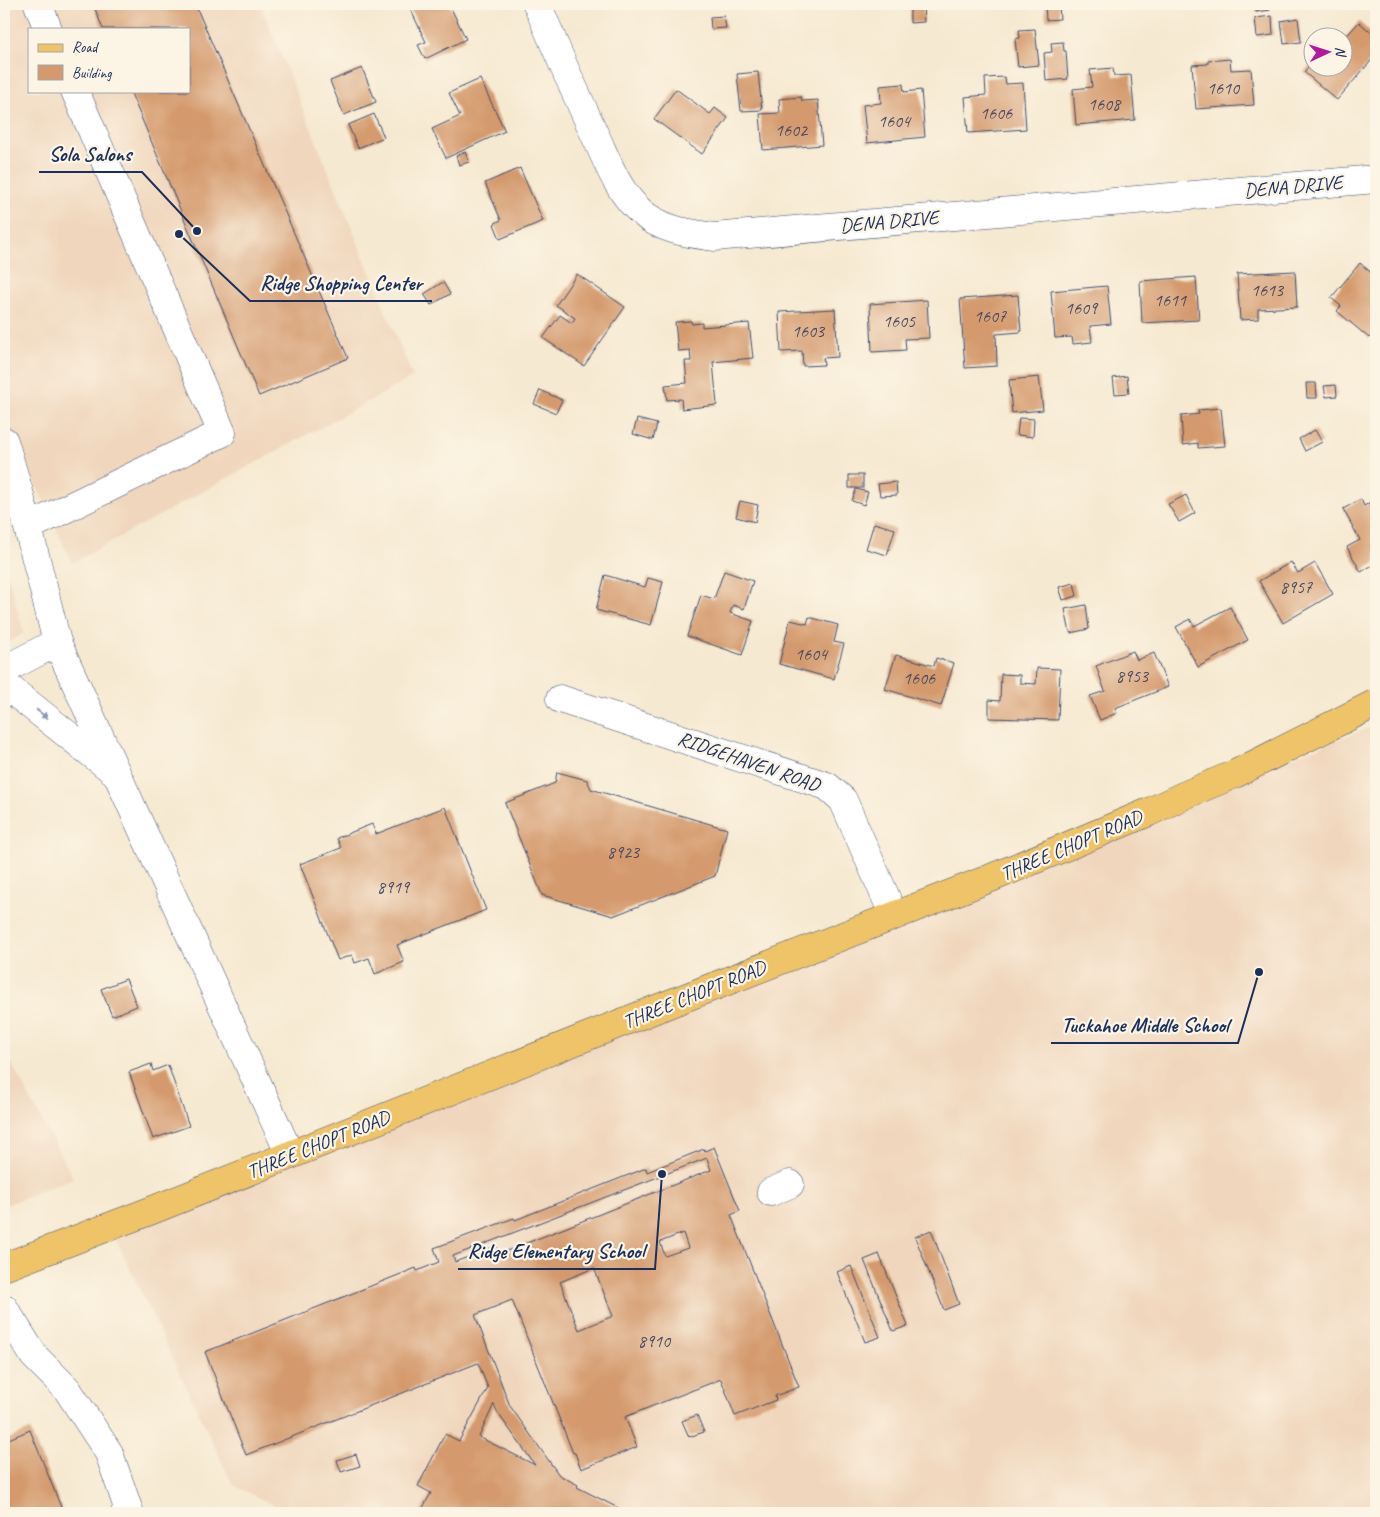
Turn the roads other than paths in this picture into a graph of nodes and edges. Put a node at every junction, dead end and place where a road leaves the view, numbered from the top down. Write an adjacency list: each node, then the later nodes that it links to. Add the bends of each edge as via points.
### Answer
1 (38, 4): 3 (street)
2 (537, 4): 5 (street, DENA DRIVE, via 622,190 640,211 658,224 682,233 714,237)
3 (48, 28)
4 (75, 92): 7 (street, via 222,433)
5 (1376, 179)
6 (4, 441): 7 (street)
7 (28, 527): 8 (street)
8 (57, 642): 9 (street); 13 (street)
9 (4, 670)
10 (4, 684): 13 (street, one-way to 13)
11 (560, 699): 14 (street, RIDGEHAVEN ROAD, via 827,786 843,800)
12 (1376, 703): 14 (main road, THREE CHOPT ROAD, via 1235,774)
13 (116, 773): 15 (street)
14 (894, 916): 15 (main road, THREE CHOPT ROAD)
15 (290, 1155): 16 (main road, THREE CHOPT ROAD)
16 (4, 1267)
17 (4, 1308): 18 (street, via 34,1356 67,1389 109,1453 129,1511)
18 (125, 1513)

